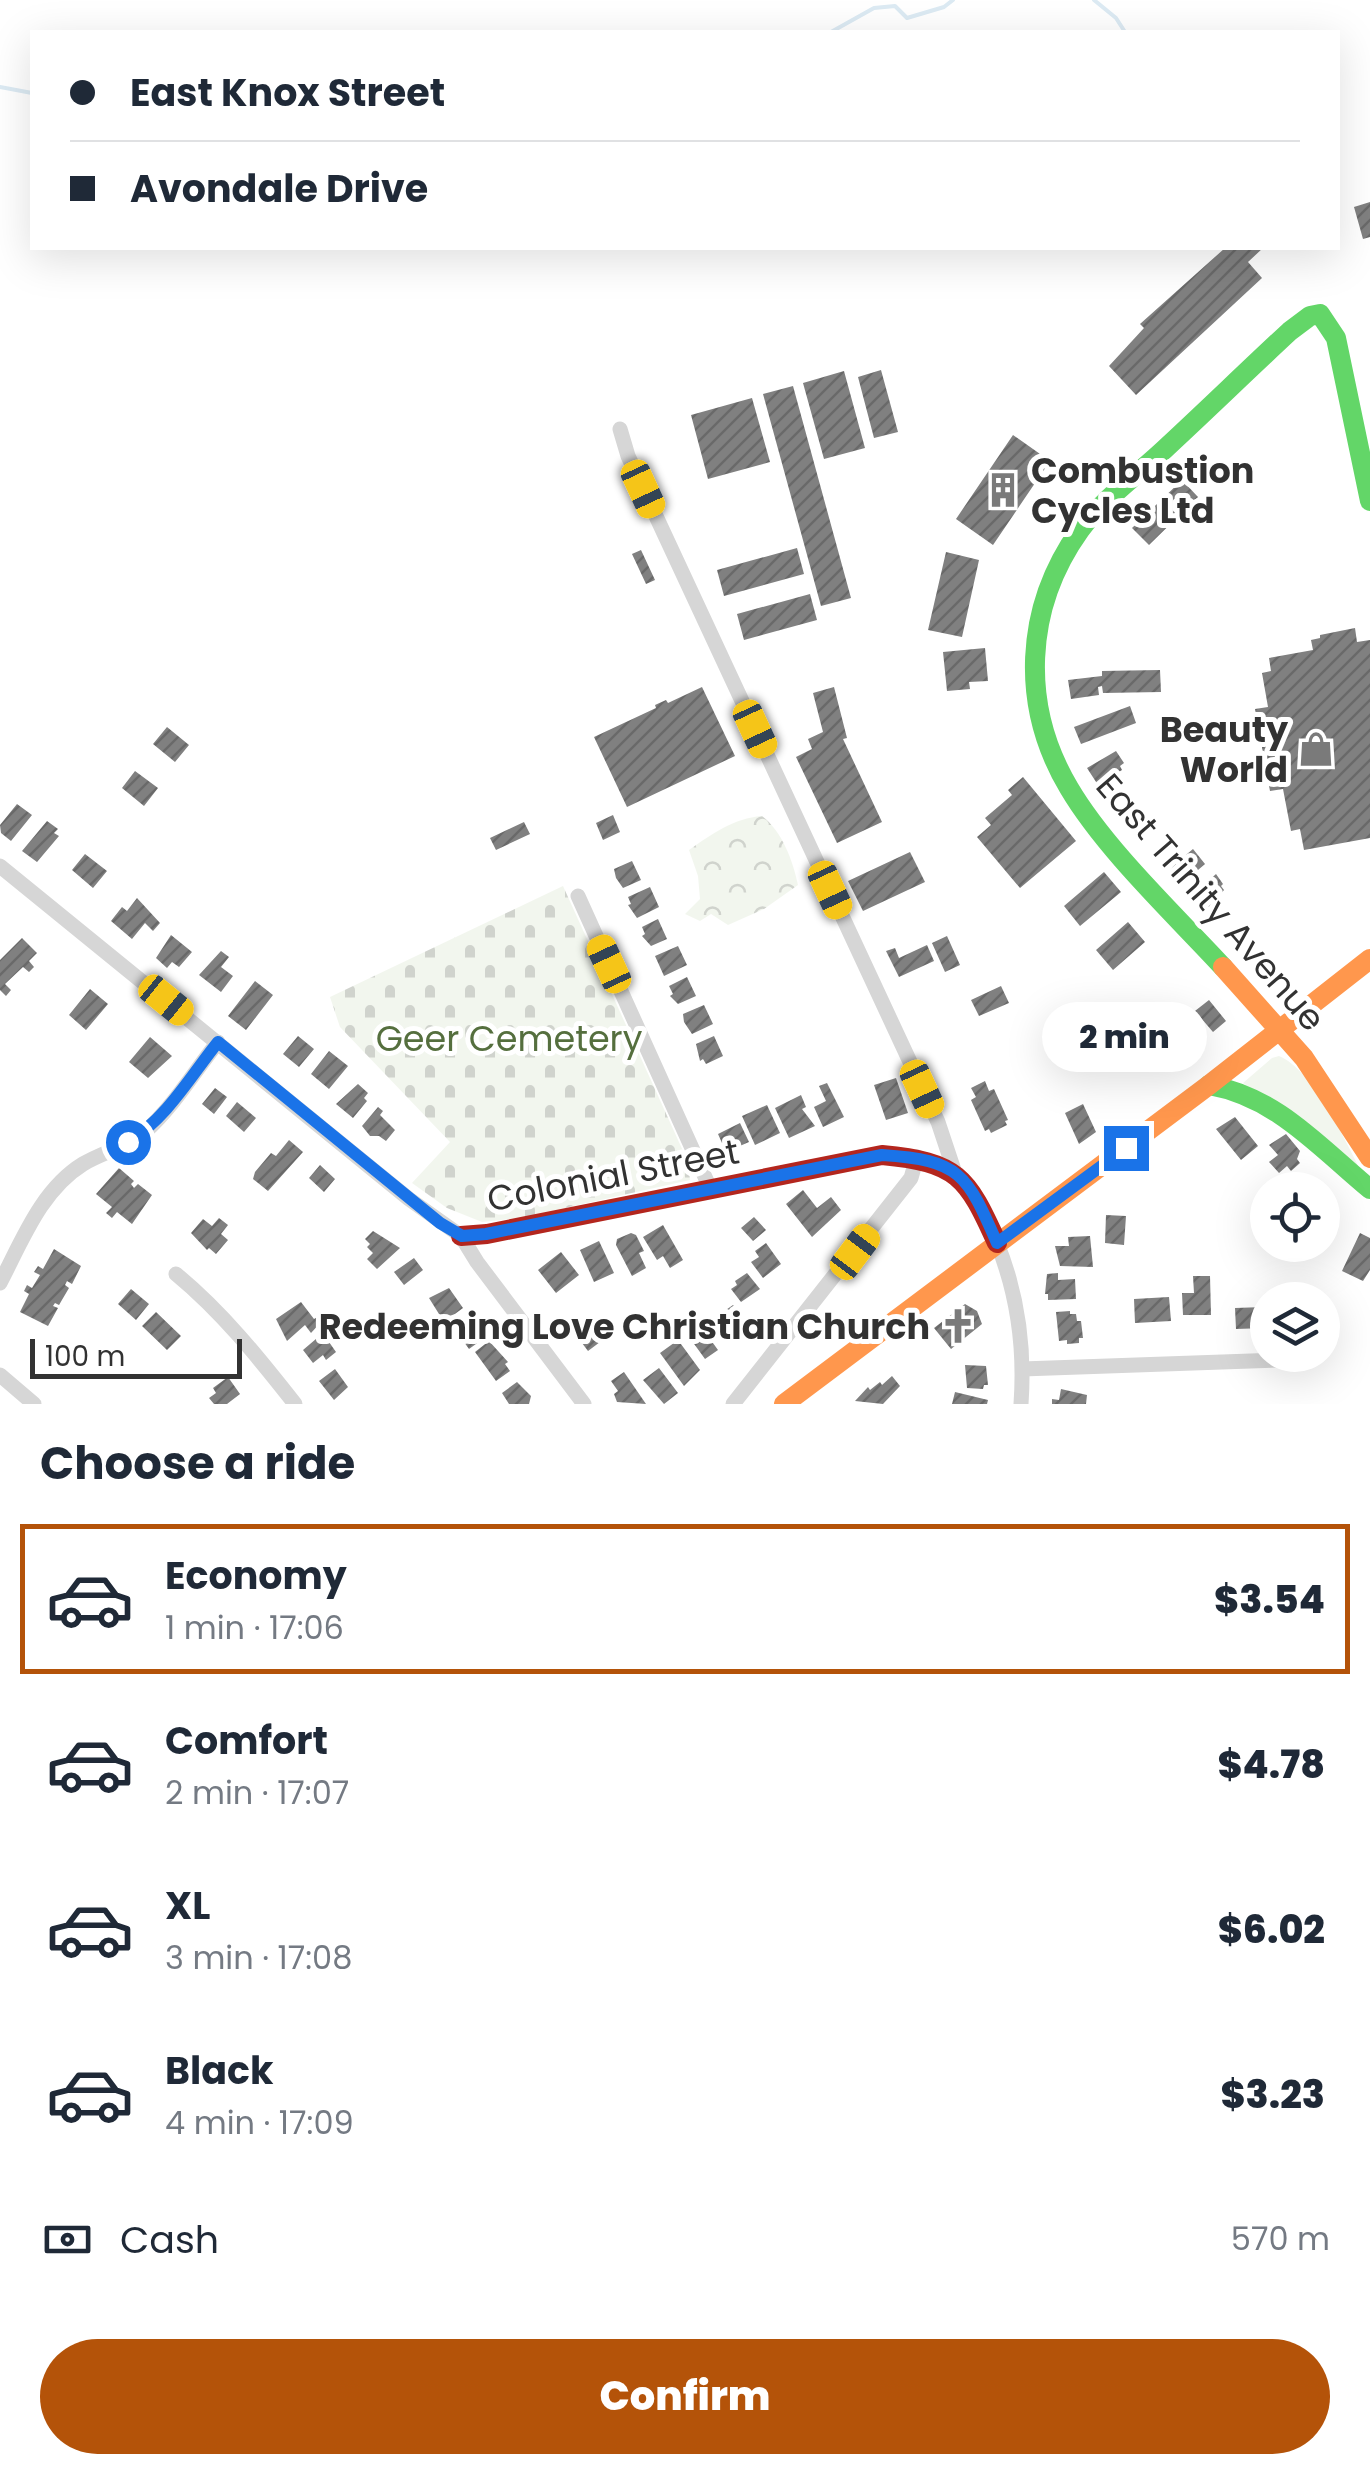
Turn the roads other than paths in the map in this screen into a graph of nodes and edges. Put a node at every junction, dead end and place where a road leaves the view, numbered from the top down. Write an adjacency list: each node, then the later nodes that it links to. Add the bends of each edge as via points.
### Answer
1 (620, 429): 11 (street, via 938,1122)
2 (1370, 501): 6 (street, East Trinity Avenue, via 1336,338 1320,314 1310,316 1082,527 1054,569 1033,659 1035,704 1069,788)
3 (0, 866): 7 (street)
4 (578, 896): 12 (street)
5 (1370, 959): 6 (street)
6 (1281, 1030): 8 (street); 10 (street, East Trinity Avenue)
7 (218, 1042): 14 (street); 17 (street, via 143,1134 83,1164 56,1188)
8 (1208, 1085): 13 (street, via 1268,1104); 15 (street)
9 (918, 1157): 11 (street, Colonial Street); 12 (street, Colonial Street, via 882,1155); 24 (street, via 910,1178)
10 (1370, 1158)
11 (954, 1170): 15 (street, via 966,1180)
12 (710, 1188): 14 (street, Colonial Street)
13 (1370, 1189)
14 (462, 1236): 23 (street)
15 (997, 1243): 19 (street, via 1016,1307); 25 (street)
16 (176, 1274): 22 (street, via 207,1300)
17 (0, 1283)
18 (1250, 1361): 19 (street)
19 (1022, 1369): 26 (street)
20 (0, 1375): 21 (street)
21 (34, 1404)
22 (295, 1404)
23 (584, 1404)
24 (732, 1404)
25 (784, 1404)
26 (1021, 1404)

